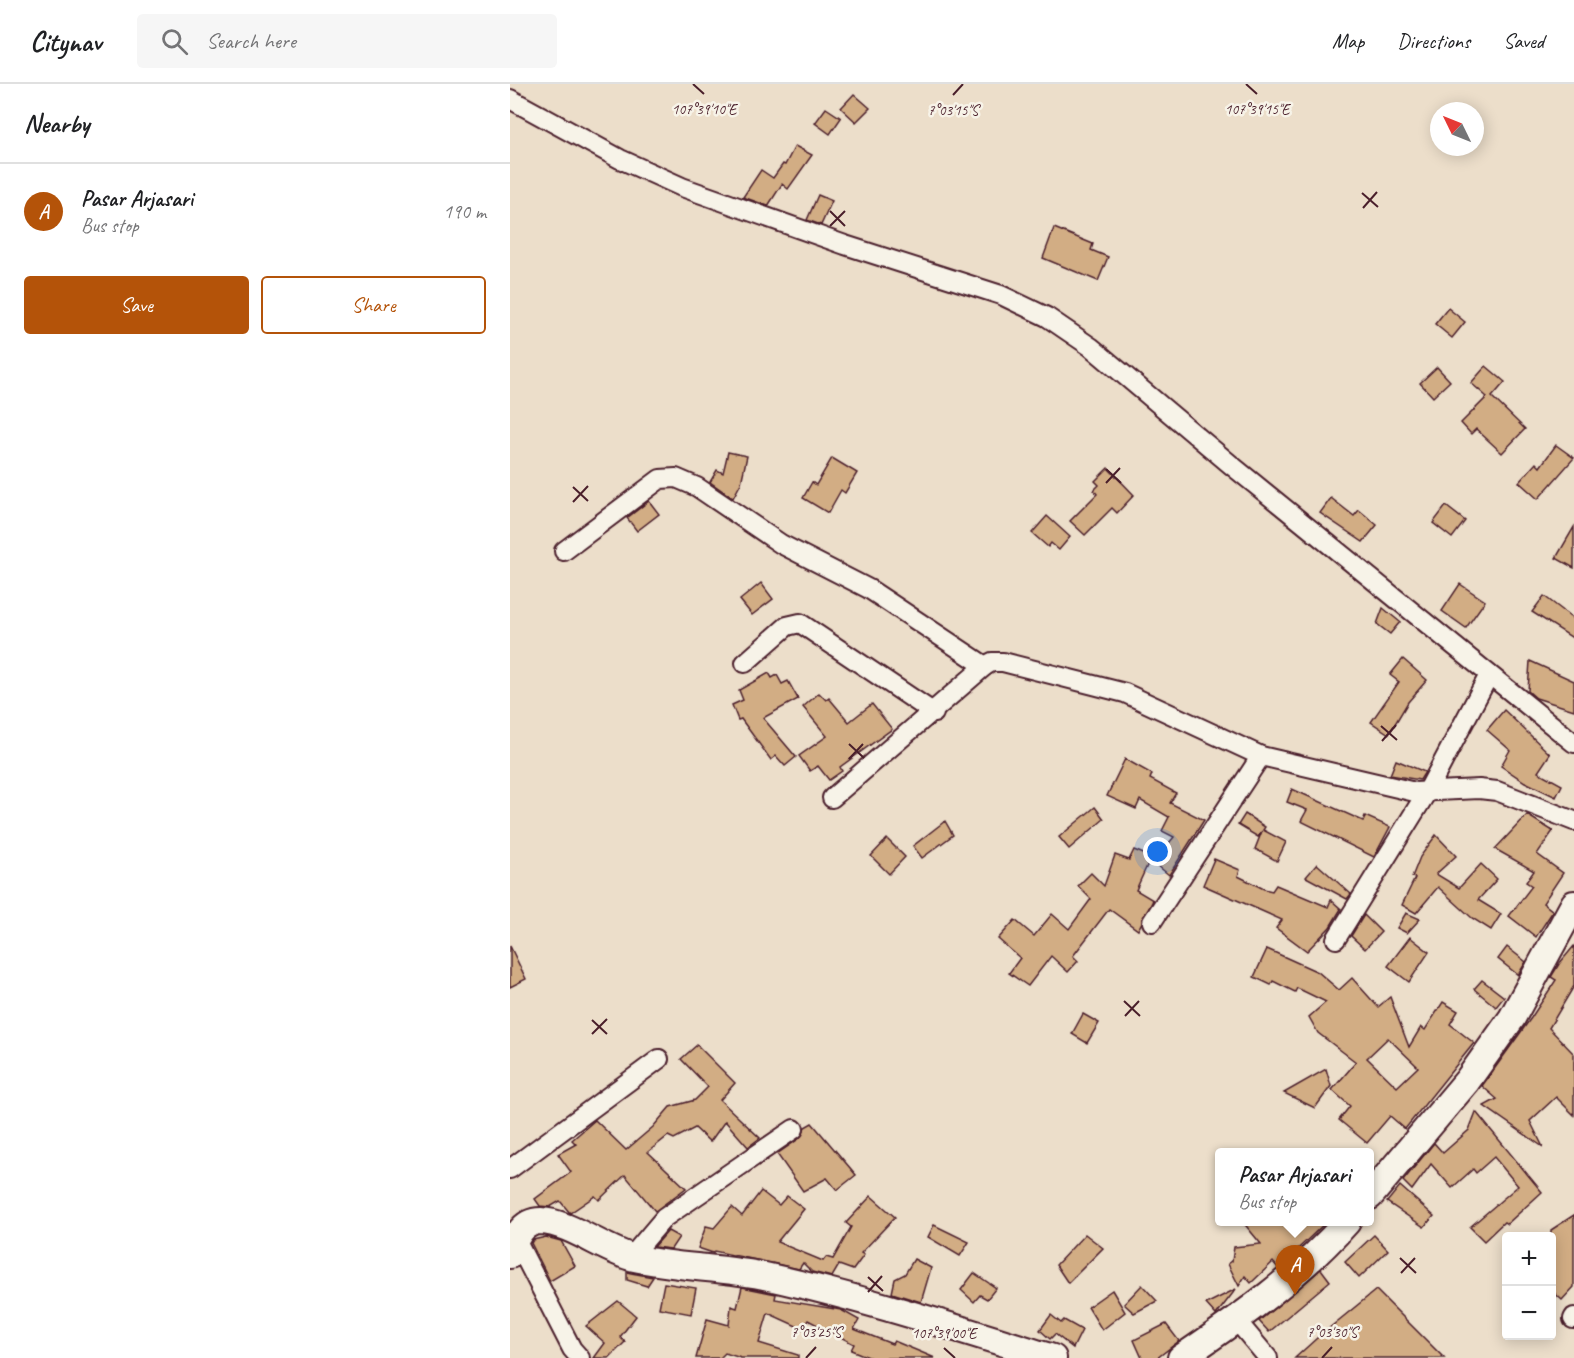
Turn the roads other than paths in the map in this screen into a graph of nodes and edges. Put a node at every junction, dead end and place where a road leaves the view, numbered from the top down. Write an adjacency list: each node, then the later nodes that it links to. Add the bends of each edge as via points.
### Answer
1 (510, 99): 5 (street, via 620,159 682,187 1001,295 1047,317 1091,347)
2 (564, 551): 4 (street, via 660,479 676,478 697,487 781,544 870,589)
3 (745, 663): 6 (street, via 787,626 800,623)
4 (985, 666): 6 (street); 8 (street, via 992,662 1009,663 1125,693)
5 (1489, 675): 7 (street); 9 (street)
6 (934, 713): 10 (street)
7 (1574, 743)
8 (1261, 756): 9 (street); 13 (street)
9 (1427, 792): 11 (street, via 1497,791); 14 (street)
10 (832, 798)
11 (1574, 821)
12 (1574, 904): 18 (street, via 1512,1018 1467,1081)
13 (1152, 922)
14 (1336, 939)
15 (659, 1059): 17 (street)
16 (794, 1129): 21 (street, via 664,1218)
17 (510, 1169)
18 (1374, 1191)
19 (1342, 1226): 22 (street)
20 (512, 1240): 21 (street, via 530,1223 542,1221); 23 (street)
21 (631, 1257): 24 (street, via 767,1276)
22 (1237, 1320): 25 (street); 26 (street)
23 (580, 1358)
24 (1053, 1358)
25 (1181, 1358)
26 (1268, 1358)

